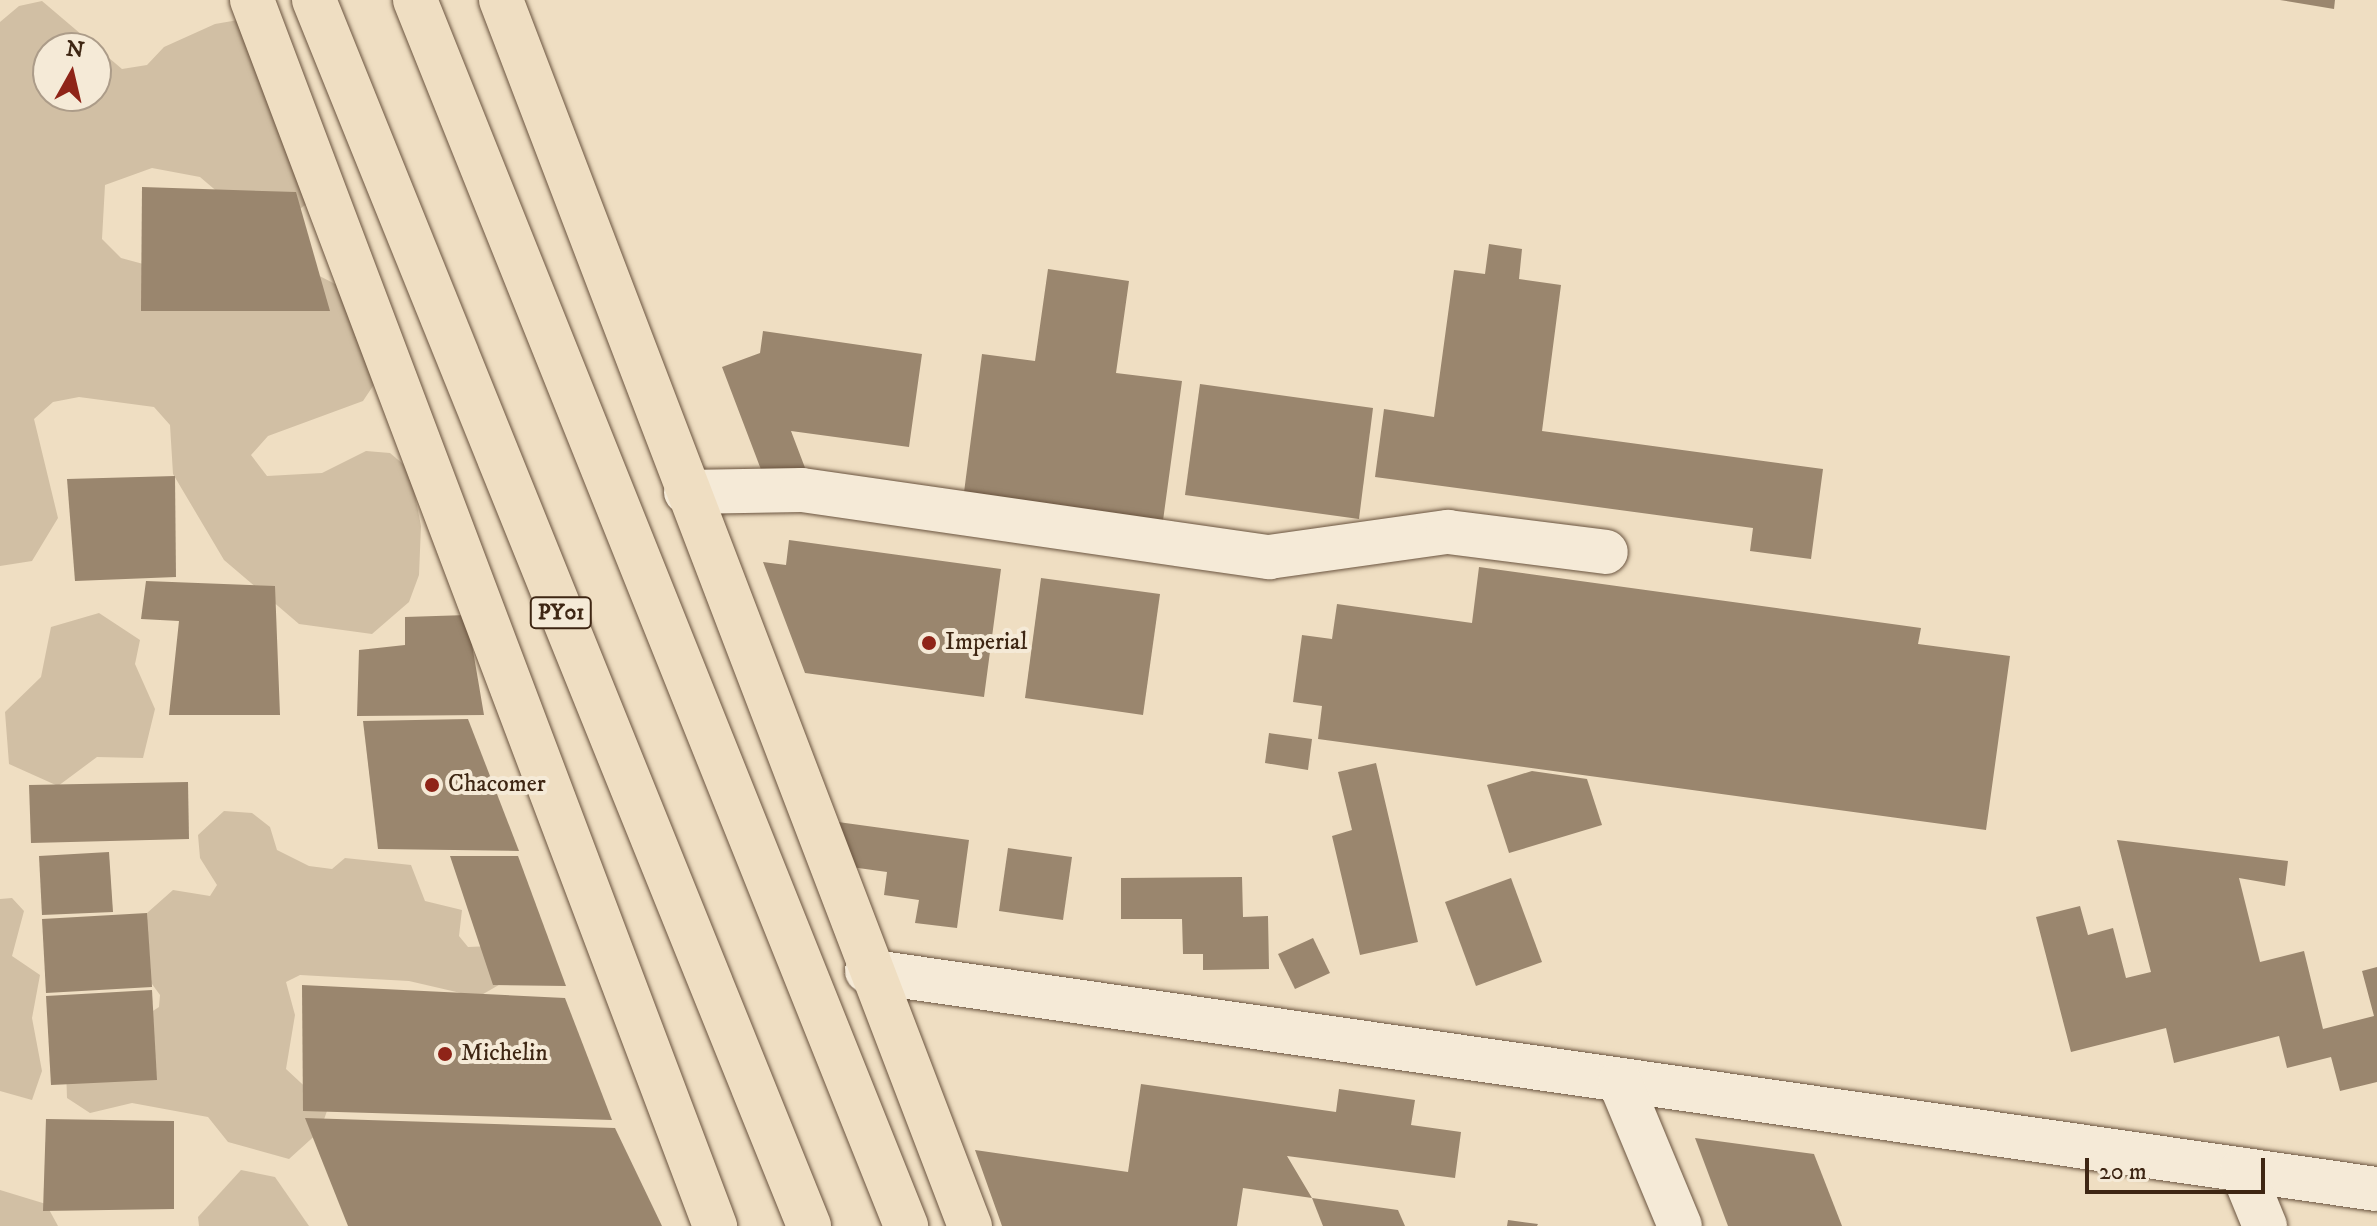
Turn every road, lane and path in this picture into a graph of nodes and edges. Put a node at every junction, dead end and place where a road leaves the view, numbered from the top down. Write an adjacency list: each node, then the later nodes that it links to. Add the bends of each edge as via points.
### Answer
1 (252, 0): 11 (highway)
2 (314, 0): 12 (highway, PY01)
3 (415, 0): 13 (highway)
4 (501, 0): 5 (highway)
5 (686, 492): 6 (street, via 802,490 1269,557 1448,532); 7 (highway)
6 (1606, 552)
7 (867, 971): 8 (street); 14 (highway)
8 (1620, 1082): 9 (street); 15 (street)
9 (2242, 1170): 10 (street); 16 (street)
10 (2377, 1189)
11 (715, 1226)
12 (809, 1226)
13 (906, 1226)
14 (970, 1226)
15 (1680, 1226)
16 (2265, 1226)

